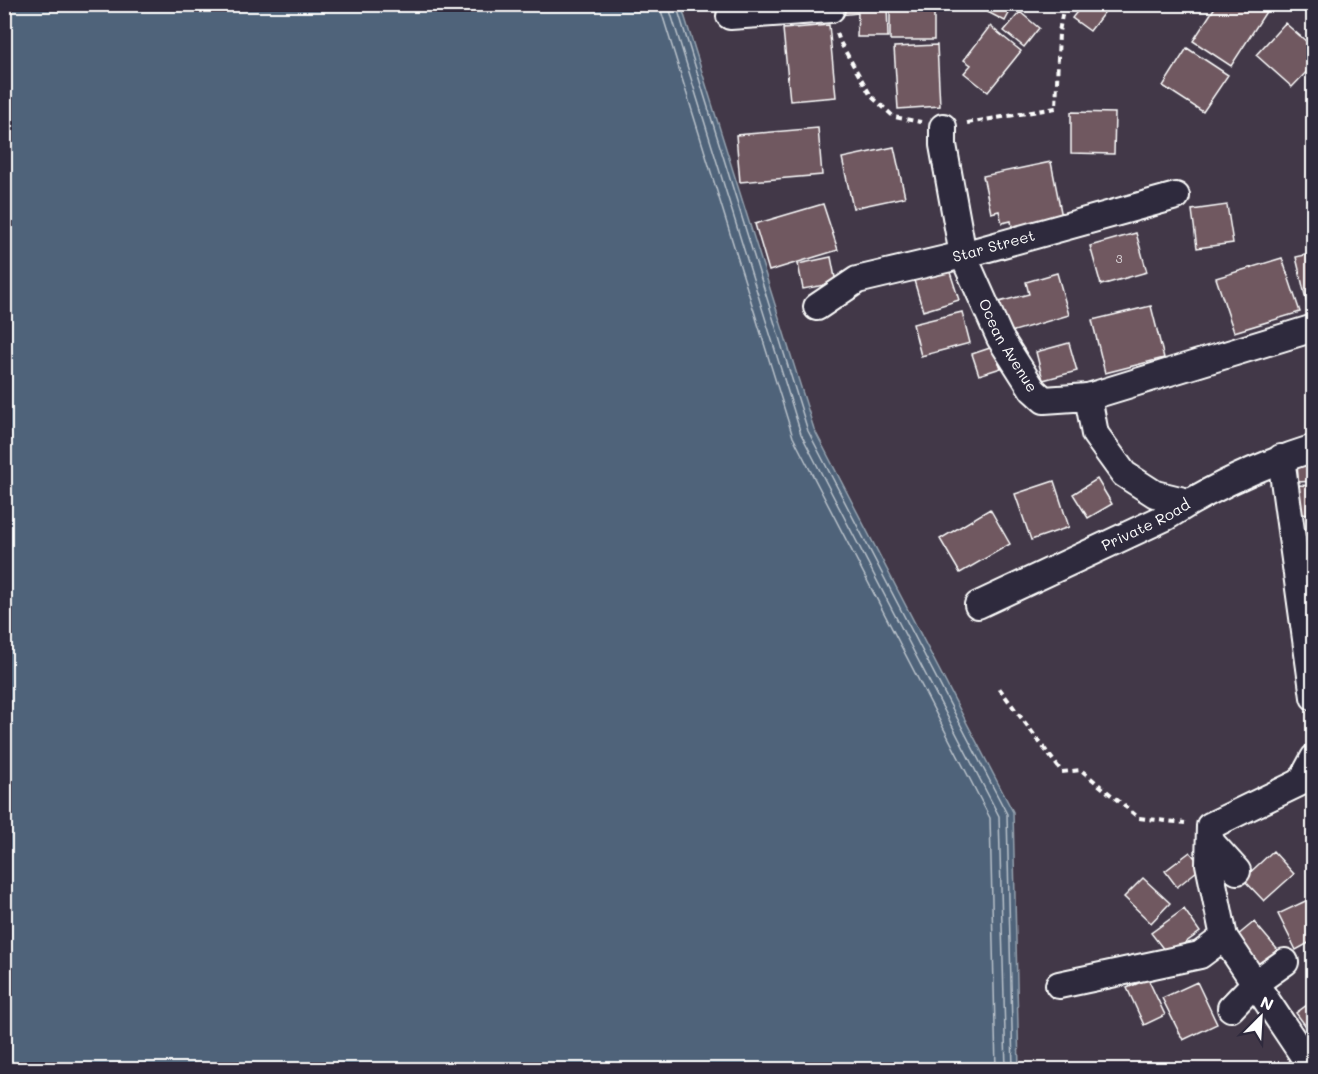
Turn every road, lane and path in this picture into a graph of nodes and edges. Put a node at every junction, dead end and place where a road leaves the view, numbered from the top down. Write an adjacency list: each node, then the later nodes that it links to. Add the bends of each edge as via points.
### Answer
1 (1064, 4): 4 (path, via 1056,108)
2 (830, 7): 3 (street); 4 (path, via 840,42 871,96 894,117)
3 (730, 16)
4 (943, 127): 6 (street, Ocean Avenue)
5 (1176, 196): 6 (street, Star Street)
6 (963, 255): 7 (street, Star Street, via 857,280); 9 (street, Ocean Avenue, via 1000,338 1033,390 1044,400)
7 (817, 307)
8 (1314, 328): 9 (street, Ocean Avenue)
9 (1088, 397): 12 (street, via 1095,434 1124,474 1155,494)
10 (1314, 448): 11 (street, Private Road)
11 (1281, 458): 12 (street, Private Road); 15 (street)
12 (1188, 502): 13 (street, Private Road, via 1167,517)
13 (978, 605)
14 (999, 688): 17 (path, via 1062,772 1081,770 1139,818)
15 (1314, 697)
16 (1314, 758): 17 (street, via 1300,782)
17 (1210, 833): 18 (street); 19 (street, via 1209,864)
18 (1237, 871)
19 (1224, 937): 21 (street); 22 (street, via 1200,955)
20 (1284, 962): 21 (street)
21 (1254, 984): 23 (street); 24 (street)
22 (1059, 985)
23 (1231, 1008)
24 (1313, 1070)

